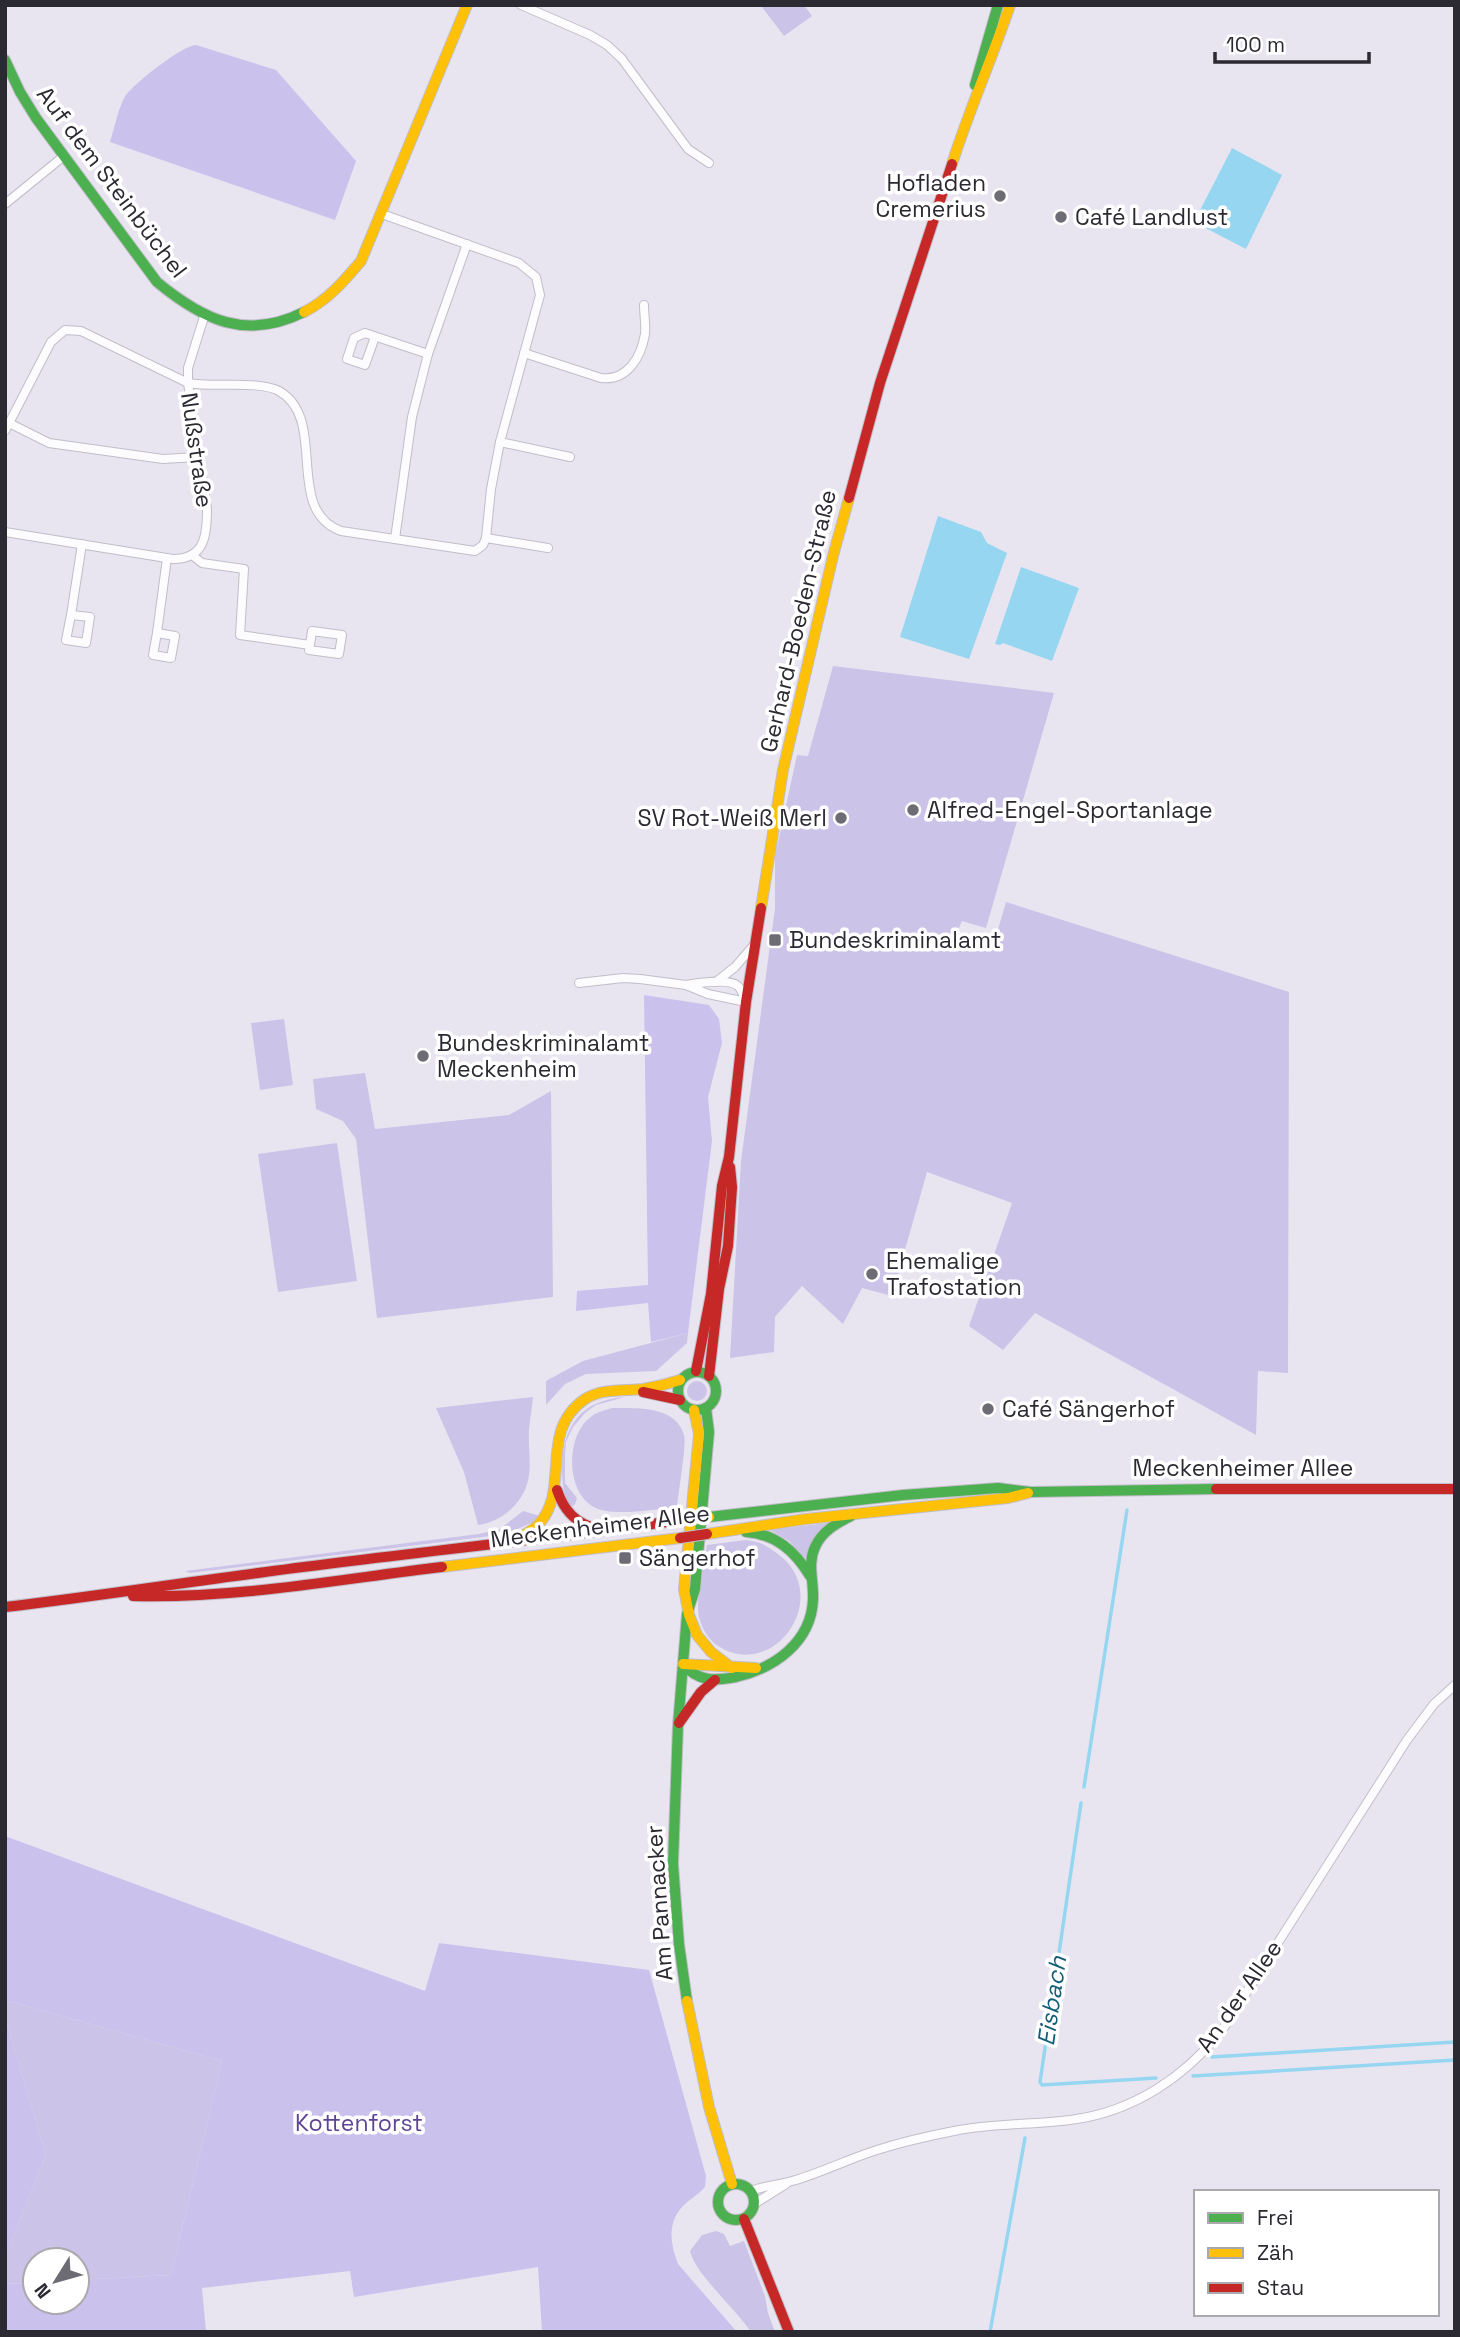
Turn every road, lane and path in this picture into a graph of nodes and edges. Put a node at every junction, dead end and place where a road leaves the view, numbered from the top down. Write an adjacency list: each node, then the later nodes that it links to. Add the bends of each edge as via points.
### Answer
1 (467, 5): 11 (main road, Auf dem Steinbüchel)
2 (521, 5): 9 (street, via 607,45 688,149)
3 (998, 5): 7 (main road, Gerhard-Boeden-Straße)
4 (1010, 5): 7 (main road, Gerhard-Boeden-Straße)
5 (5, 60): 6 (main road, Auf dem Steinbüchel)
6 (9, 80): 8 (main road, Auf dem Steinbüchel)
7 (970, 108): 33 (main road, Gerhard-Boeden-Straße, via 880,383 836,544 783,770)
8 (64, 156): 10 (street); 14 (main road, Auf dem Steinbüchel, via 157,282)
9 (709, 163)
10 (6, 202)
11 (382, 214): 12 (street); 14 (main road, Auf dem Steinbüchel, via 355,271 319,306 267,325)
12 (467, 244): 16 (street, via 519,263 536,277 540,295); 17 (street)
13 (644, 305): 16 (street, via 645,334 634,365 622,376 601,378)
14 (204, 317): 18 (street, Nußstraße, via 188,368)
15 (375, 337): 17 (street)
16 (524, 353): 20 (street)
17 (428, 354): 25 (street, via 412,417)
18 (188, 383): 19 (street, via 81,331 65,330 51,342); 21 (street, Nußstraße); 25 (street, via 260,387 282,393 298,410 314,508 320,518 341,531)
19 (7, 427): 21 (street, via 49,443 163,459)
20 (500, 442): 22 (street); 24 (street)
21 (197, 457): 28 (street, Nußstraße, via 207,529 205,540)
22 (570, 457)
23 (5, 532): 26 (street)
24 (486, 538): 25 (street, via 475,551); 27 (street)
25 (395, 539)
26 (82, 544): 29 (street); 30 (street)
27 (548, 548)
28 (192, 555): 29 (street); 32 (street, via 202,563 244,569 240,635)
29 (167, 558): 31 (street)
30 (71, 615)
31 (157, 633)
32 (310, 645): 32 (street, via 309,650 339,654 342,635 312,631)
33 (754, 945): 34 (street); 37 (main road, Gerhard-Boeden-Straße)
34 (716, 982): 36 (street); 37 (street, via 736,985)
35 (579, 983): 36 (street, via 632,978)
36 (686, 985): 37 (street)
37 (746, 1002): 38 (main road, Gerhard-Boeden-Straße)
38 (729, 1157): 39 (main road, Gerhard-Boeden-Straße); 40 (main road, Gerhard-Boeden-Straße, via 728,1246)
39 (696, 1371): 40 (main road); 41 (main road)
40 (709, 1376): 44 (main road, Gerhard-Boeden-Straße, via 714,1381 715,1398)
41 (680, 1380): 42 (main road); 43 (main road)
42 (633, 1390): 43 (main road); 45 (main road, via 600,1393 574,1409 557,1438)
43 (680, 1400): 44 (main road, via 684,1406)
44 (700, 1409): 57 (main road, Am Pannacker, via 684,1590)
45 (556, 1482): 49 (main road, via 561,1504 572,1517 589,1528); 51 (main road, via 546,1516)
46 (1455, 1489): 47 (main road, Meckenheimer Allee)
47 (1031, 1492): 48 (main road, Meckenheimer Allee, via 1008,1499); 49 (main road, Meckenheimer Allee, bridge, via 998,1488 950,1491)
48 (857, 1513): 50 (main road, Meckenheimer Allee); 52 (main road, via 820,1538)
49 (604, 1530): 51 (main road, Meckenheimer Allee)
50 (722, 1532): 52 (main road, via 757,1532 771,1537 796,1555); 55 (main road, Meckenheimer Allee, bridge)
51 (509, 1543): 53 (main road, Meckenheimer Allee)
52 (810, 1576): 59 (main road, via 813,1605 805,1630 787,1654)
53 (172, 1584): 54 (main road, Meckenheimer Allee); 55 (main road)
54 (102, 1596): 55 (main road, Meckenheimer Allee); 56 (main road, Meckenheimer Allee)
55 (173, 1597)
56 (5, 1607)
57 (687, 1614): 58 (main road, Am Pannacker); 60 (main road, via 704,1646)
58 (683, 1664): 60 (main road); 61 (main road, via 694,1676); 63 (main road, Am Pannacker)
59 (766, 1667): 60 (main road); 61 (main road)
60 (732, 1668)
61 (715, 1680): 63 (main road, via 696,1697)
62 (1455, 1685): 64 (street, An der Allee, via 1407,1740 1225,2026 1174,2079 1101,2113 934,2135)
63 (678, 1725): 65 (main road, Am Pannacker, via 673,1837 679,1944 706,2094)
64 (792, 2181): 66 (street, An der Allee); 67 (street, An der Allee)
65 (732, 2184): 66 (main road); 68 (main road, via 719,2195 718,2208 728,2219)
66 (751, 2191): 67 (main road)
67 (754, 2204): 68 (main road)
68 (744, 2219): 69 (main road)
69 (789, 2332)

